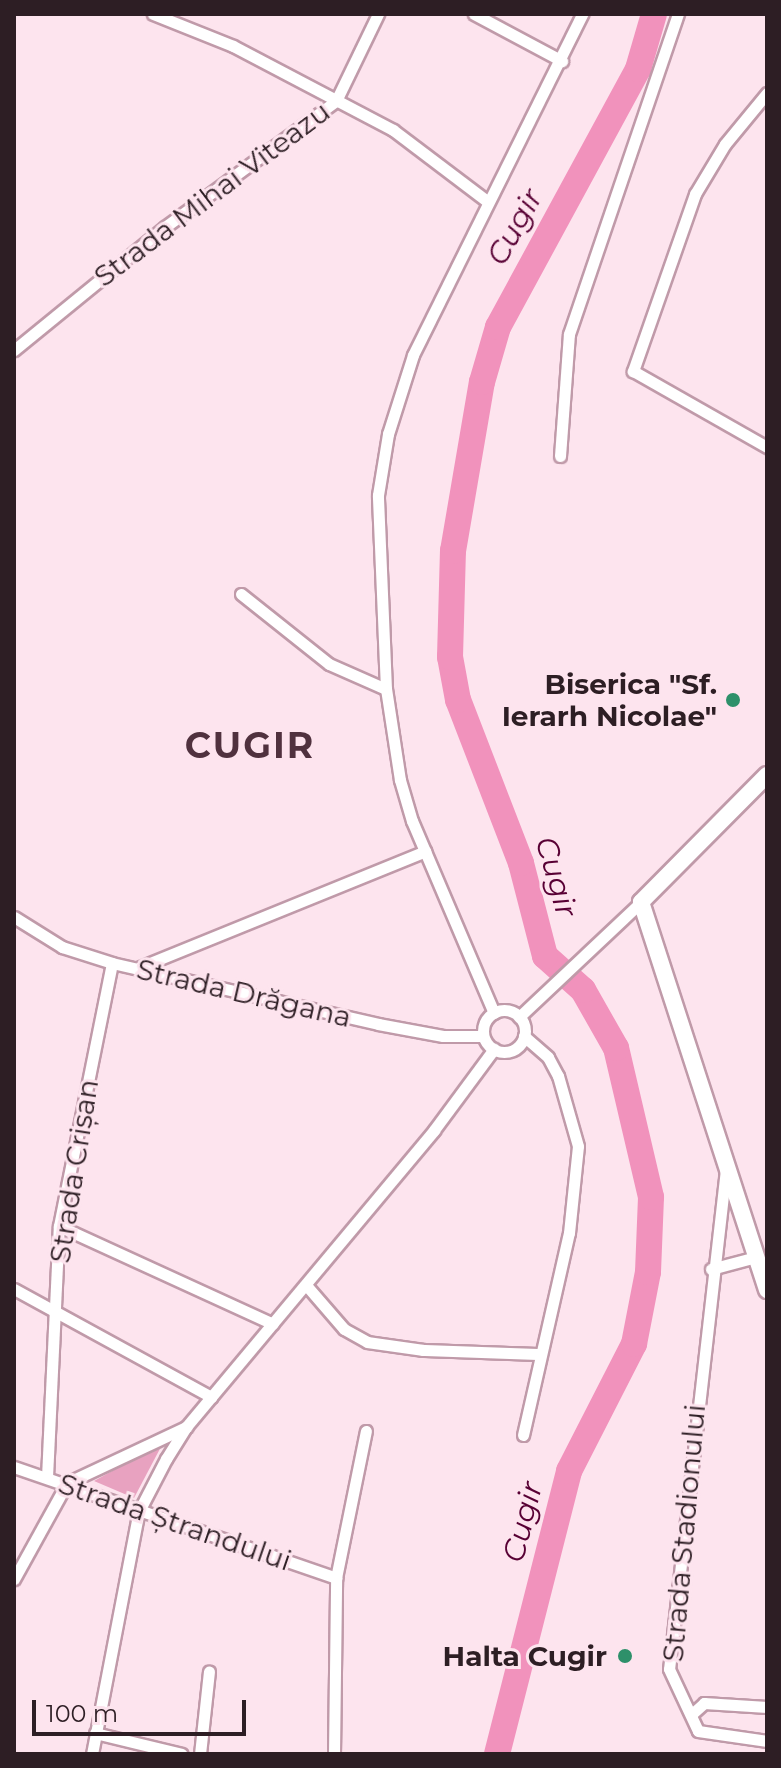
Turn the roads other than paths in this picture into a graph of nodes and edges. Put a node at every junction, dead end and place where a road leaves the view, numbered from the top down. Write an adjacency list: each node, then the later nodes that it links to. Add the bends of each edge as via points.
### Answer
1 (153, 14): 8 (street, via 233,46)
2 (378, 14): 8 (street, Strada Mihai Viteazu)
3 (474, 14): 6 (street)
4 (582, 14): 6 (street)
5 (678, 14): 12 (street, via 569,334)
6 (562, 61): 9 (street)
7 (767, 93): 11 (street, via 725,144 695,194 633,371)
8 (336, 101): 9 (street, via 423,149); 10 (street, Strada Mihai Viteazu, via 165,227)
9 (487, 201): 14 (street, via 413,355 381,466 377,523)
10 (14, 350)
11 (767, 447)
12 (560, 456)
13 (241, 594): 14 (street, via 329,664)
14 (386, 689): 16 (street, via 400,780)
15 (767, 775): 17 (main road)
16 (425, 851): 20 (street); 21 (street)
17 (641, 902): 22 (street); 26 (main road)
18 (14, 917): 19 (street, Strada Drăgana, via 62,947)
19 (112, 963): 20 (street, Strada Drăgana); 27 (street, Strada Crișan)
20 (139, 968): 23 (street, Strada Drăgana, via 378,1024 443,1036)
21 (494, 1013): 22 (street, via 507,1011); 23 (street)
22 (519, 1017): 24 (street)
23 (483, 1036): 25 (street)
24 (524, 1036): 25 (street, via 512,1050); 35 (street, via 548,1057 558,1076 570,1102 578,1146 569,1233)
25 (494, 1049): 30 (street)
26 (726, 1168): 28 (main road); 29 (street, Strada Stadionului)
27 (59, 1226): 33 (street, Strada Crișan); 34 (street)
28 (761, 1265): 29 (street); 32 (main road)
29 (711, 1269): 48 (street, Strada Stadionului, via 669,1657 673,1683)
30 (306, 1285): 34 (street); 35 (street, via 344,1329 367,1342 423,1350)
31 (14, 1289): 33 (street)
32 (767, 1290)
33 (56, 1315): 36 (street); 41 (street, Strada Crișan)
34 (273, 1324): 36 (street)
35 (539, 1354): 39 (street)
36 (211, 1397): 37 (street)
37 (186, 1427): 42 (street); 43 (street)
38 (366, 1431): 44 (street)
39 (523, 1435)
40 (14, 1467): 41 (street, Strada Ștrandului)
41 (47, 1477): 42 (street, Strada Ștrandului)
42 (67, 1483): 43 (street, Strada Ștrandului); 45 (street)
43 (139, 1511): 44 (street, Strada Ștrandului); 49 (street)
44 (336, 1578): 54 (street)
45 (14, 1579)
46 (209, 1671): 53 (street)
47 (767, 1707): 48 (street, via 704,1703)
48 (693, 1713): 50 (street, Strada Stadionului, via 693,1722 707,1736)
49 (95, 1733): 51 (street); 52 (street)
50 (767, 1741)
51 (92, 1754)
52 (182, 1754)
53 (200, 1754)
54 (334, 1754)

